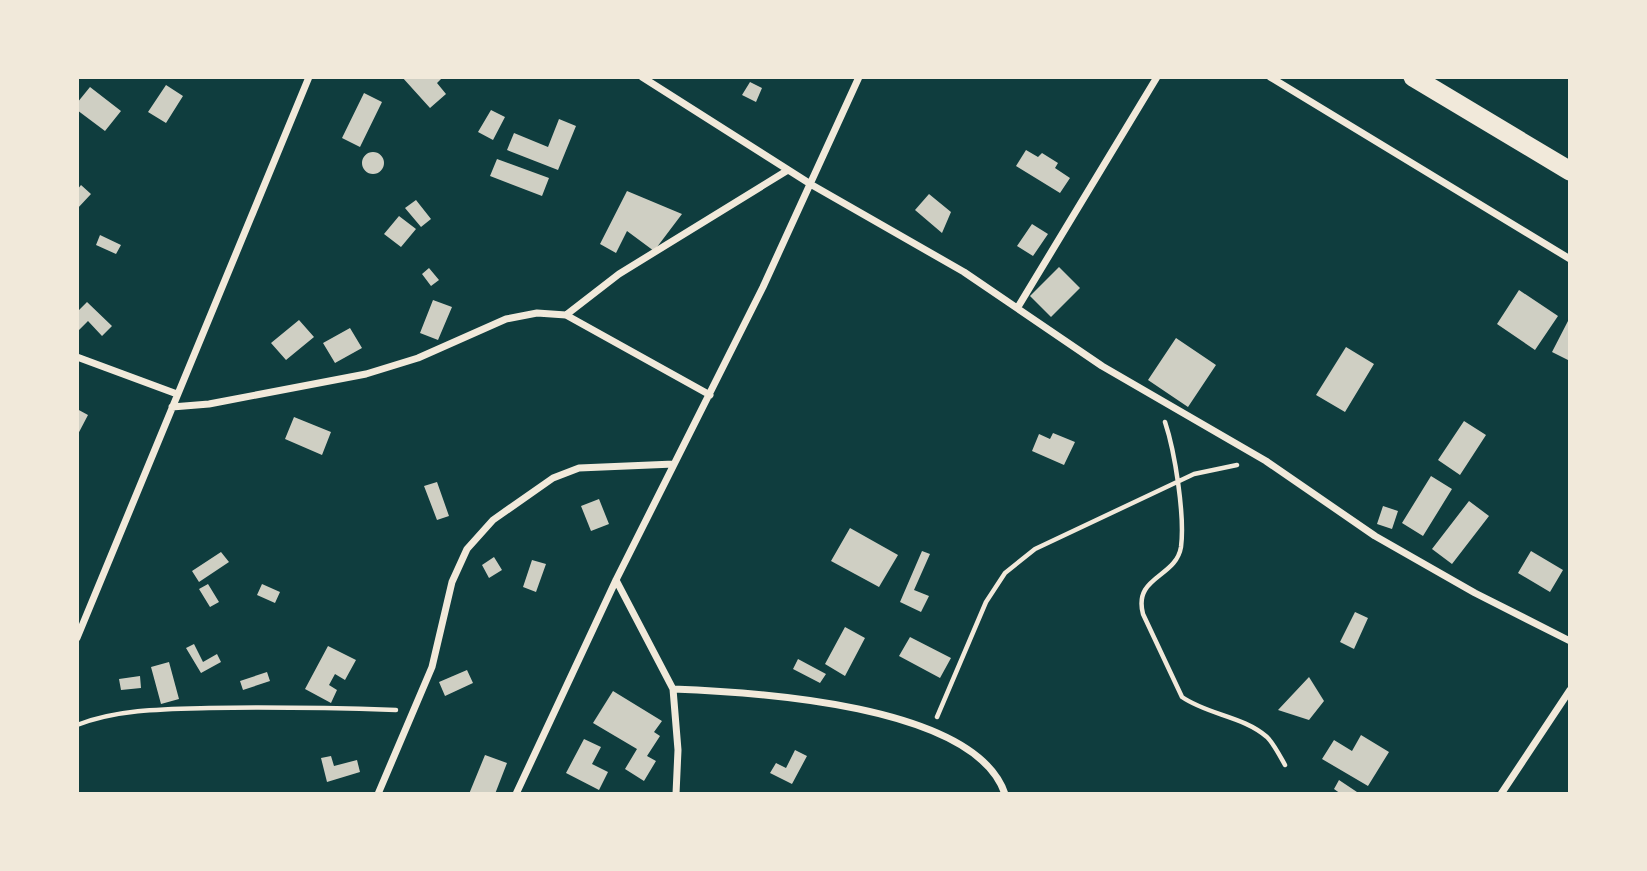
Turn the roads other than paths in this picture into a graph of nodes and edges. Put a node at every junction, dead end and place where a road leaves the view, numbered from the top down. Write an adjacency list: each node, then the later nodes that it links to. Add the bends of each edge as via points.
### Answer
1 (309, 77): 14 (street)
2 (642, 77): 7 (street)
3 (859, 77): 9 (street)
4 (1157, 77): 11 (street)
5 (1270, 77): 10 (street)
6 (1413, 77): 8 (highway)
7 (788, 170): 9 (street); 12 (street, via 619,274)
8 (1570, 171)
9 (812, 185): 11 (street); 15 (street)
10 (1570, 259)
11 (1018, 307): 20 (street, via 1151,397 1266,461 1375,536)
12 (566, 316): 15 (street); 16 (street, via 537,313 506,319 418,358 366,373 261,395)
13 (77, 356): 14 (street)
14 (177, 394): 16 (street)
15 (710, 395): 17 (street)
16 (172, 407): 19 (street)
17 (674, 464): 18 (street); 23 (street, via 579,468 553,478 493,520 467,549 452,582 432,667)
18 (616, 580): 21 (street); 24 (street)
19 (77, 638)
20 (1570, 641)
21 (673, 689): 25 (street); 26 (street, via 882,714 931,729 988,763)
22 (1570, 690): 27 (street)
23 (378, 794)
24 (516, 794)
25 (676, 794)
26 (1005, 794)
27 (1501, 794)

